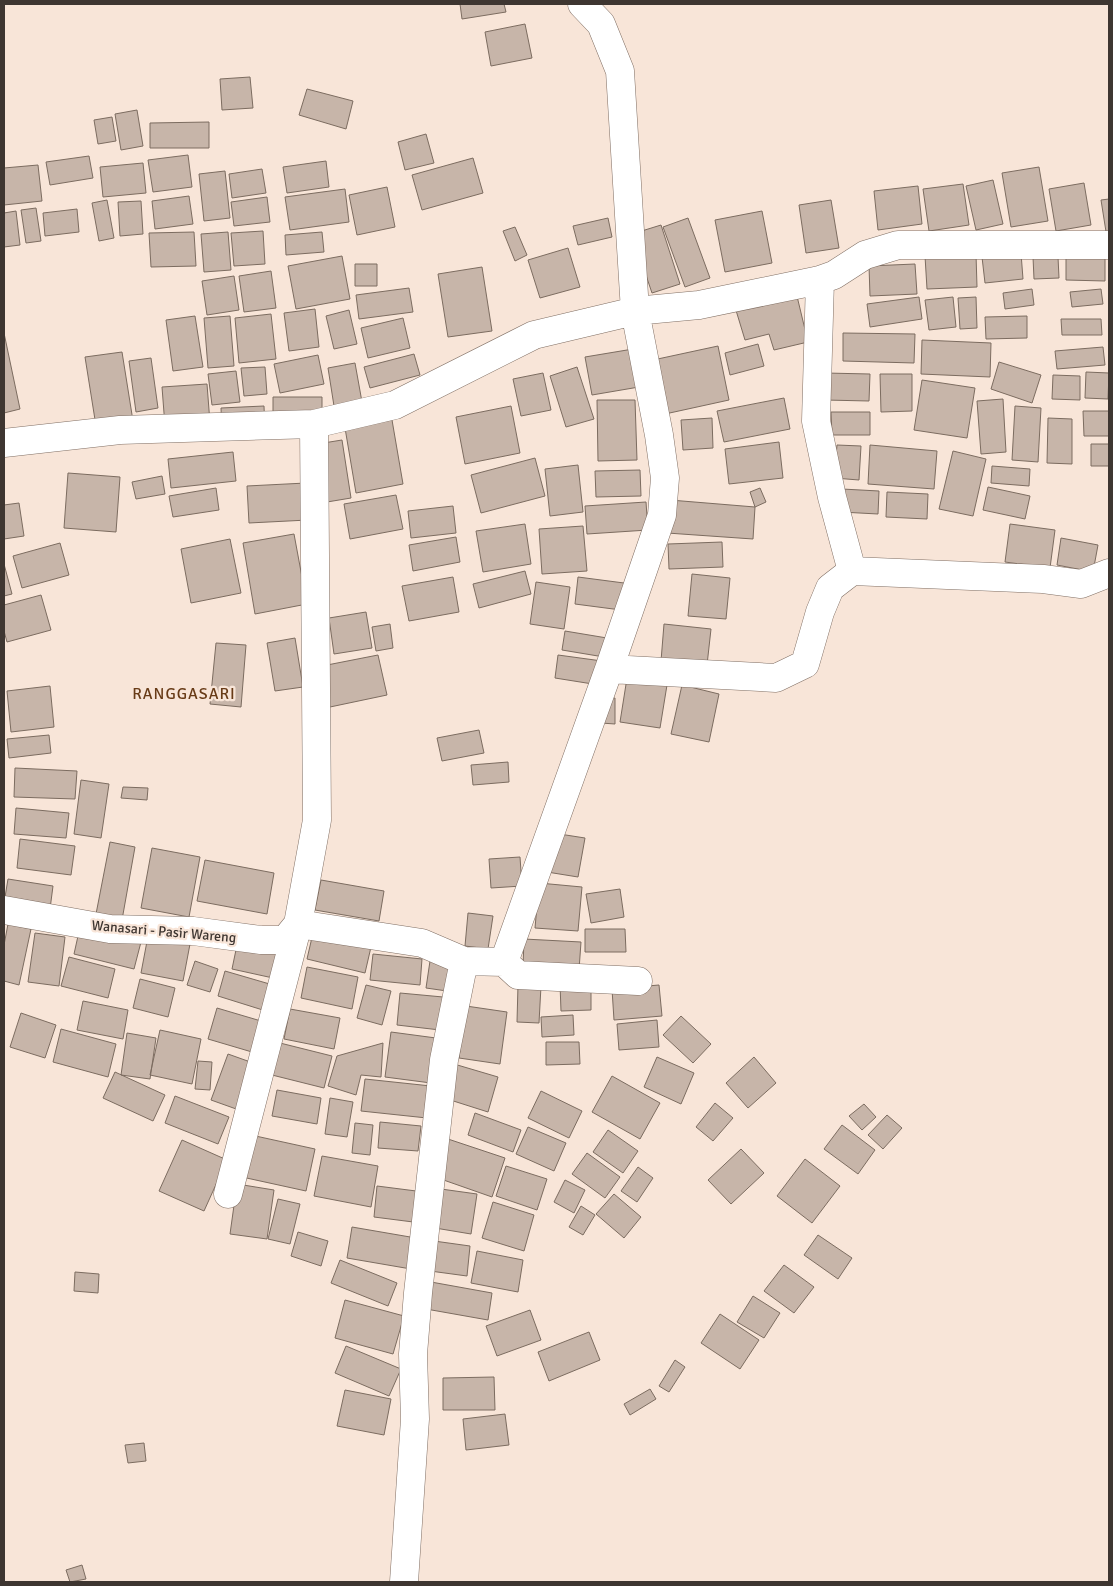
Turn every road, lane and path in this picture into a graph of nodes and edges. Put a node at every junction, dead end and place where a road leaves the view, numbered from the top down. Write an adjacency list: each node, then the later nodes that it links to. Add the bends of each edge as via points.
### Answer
1 (582, 4): 4 (street, via 601,24 620,71)
2 (1109, 245): 3 (street, via 898,245 865,255)
3 (820, 280): 4 (street, via 699,305); 7 (street, via 816,421)
4 (636, 311): 5 (street, via 534,336 395,405); 9 (street, via 660,435 665,478 664,505)
5 (314, 424): 6 (street, via 120,430); 11 (street, via 317,820)
6 (4, 443)
7 (852, 571): 8 (street, via 1043,579 1081,584); 9 (street, via 830,588 805,664 784,675 776,678)
8 (1109, 573)
9 (609, 669): 13 (street)
10 (4, 910): 11 (street, Wanasari - Pasir Wareng, via 110,929 193,931 260,940 284,940)
11 (298, 924): 12 (street, via 422,943); 15 (street)
12 (464, 961): 13 (street); 16 (street, via 444,1060 418,1293 413,1354 415,1419)
13 (504, 962): 14 (street, via 518,976)
14 (638, 980)
15 (228, 1194)
16 (404, 1582)

